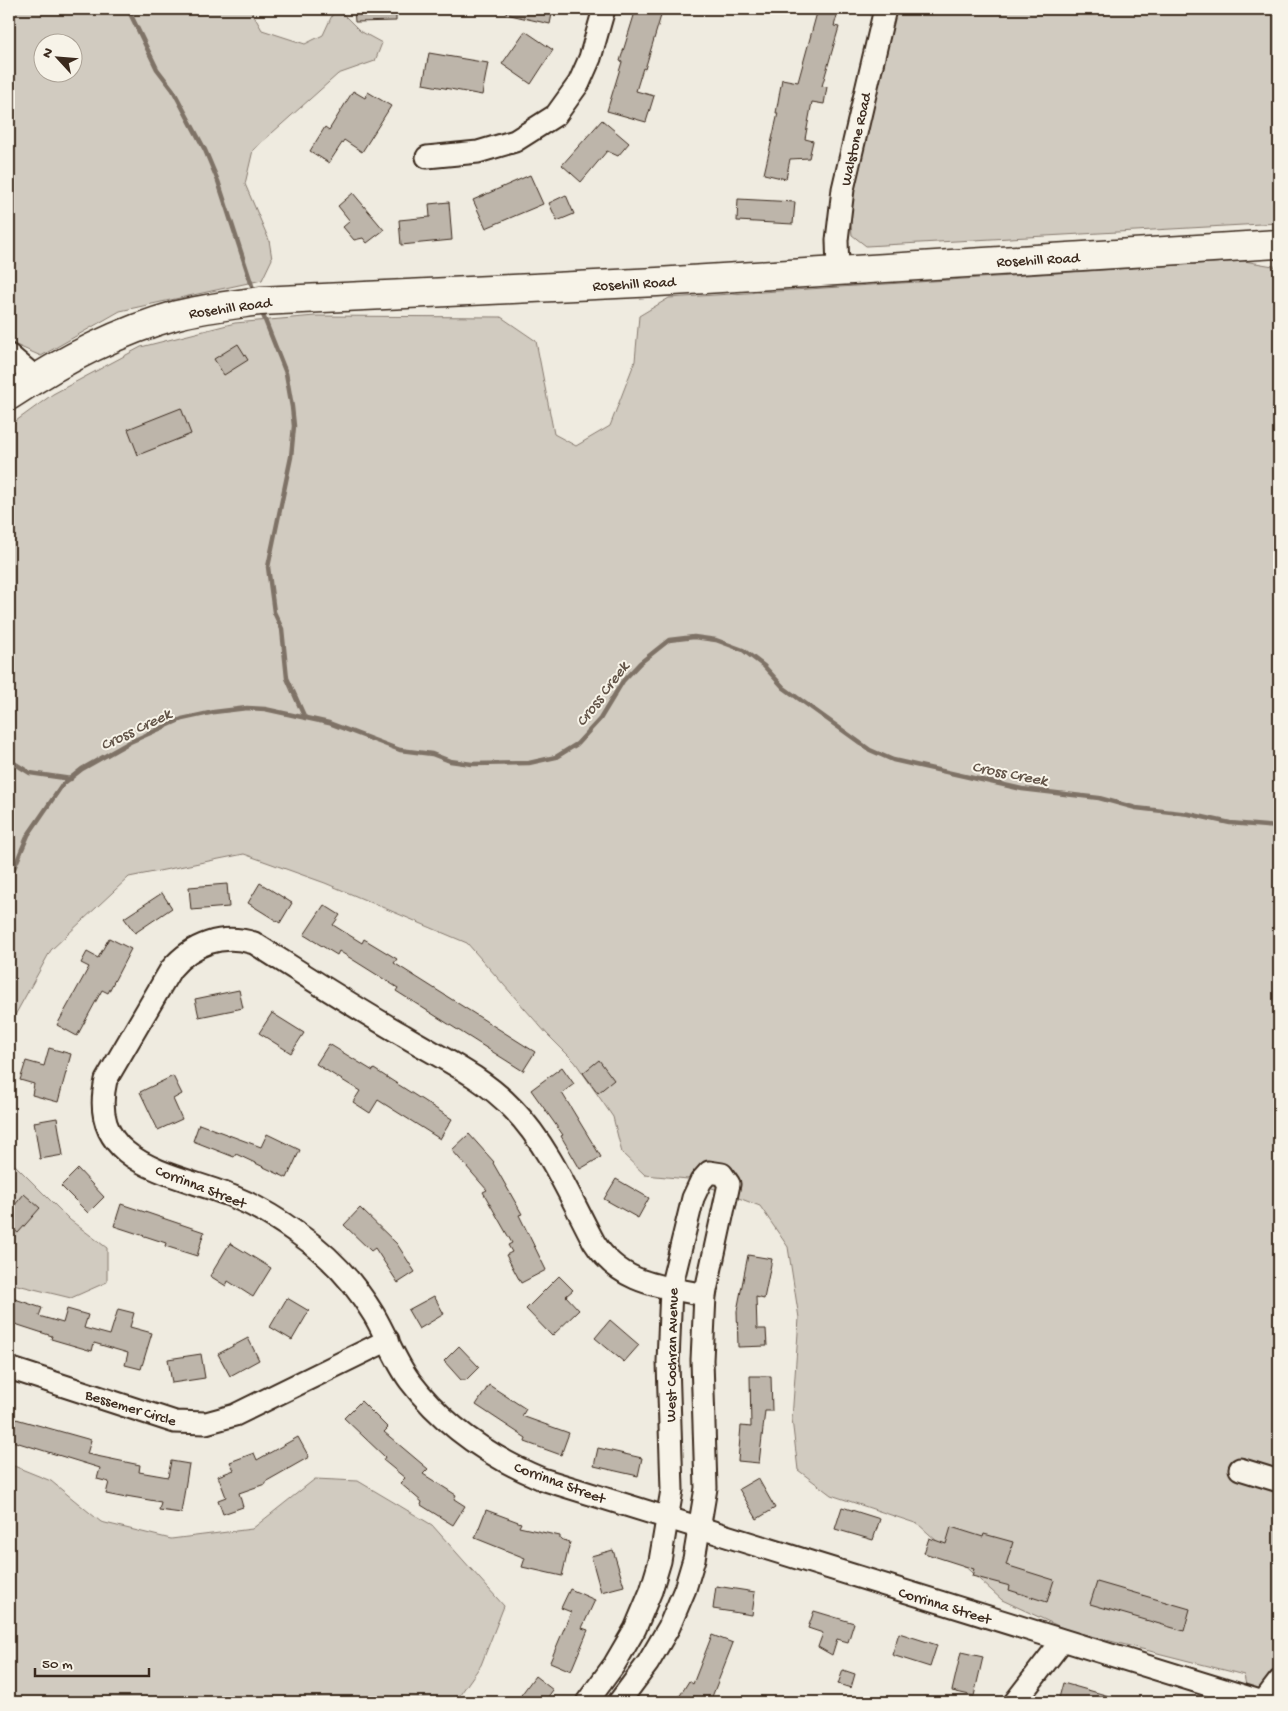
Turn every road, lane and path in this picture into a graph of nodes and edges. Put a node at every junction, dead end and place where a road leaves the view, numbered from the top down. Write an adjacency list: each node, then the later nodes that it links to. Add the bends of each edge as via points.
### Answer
1 (604, 9): 3 (street, via 579,83 556,115 515,141 478,152)
2 (885, 9): 5 (street, Walstone Road, via 843,189 837,240)
3 (426, 157)
4 (1279, 244): 5 (main road, Rosehill Road)
5 (838, 271): 7 (main road, Rosehill Road, via 260,301 219,306 138,327 100,343)
6 (9, 355): 7 (street)
7 (36, 378): 8 (main road, Rosehill Road)
8 (9, 396)
9 (671, 1288): 10 (street, Corrinna Street); 10 (street, West Cochran Avenue, via 693,1198 708,1172 722,1174 729,1184); 11 (street, Corrinna Street, via 631,1277 613,1266 599,1251 539,1140 513,1108 490,1087 254,943 223,939 203,944 171,969 111,1071 105,1085 104,1101 110,1131 121,1148 137,1161 234,1196 296,1232 321,1251 356,1289); 15 (street, West Cochran Avenue, via 668,1362 672,1490)
10 (705, 1295): 16 (street, West Cochran Avenue, via 702,1360 706,1488)
11 (388, 1340): 12 (street, Bessemer Circle, via 236,1415 206,1423 175,1422); 15 (street, Corrinna Street, via 410,1382 431,1405 487,1452 542,1480)
12 (9, 1368)
13 (1240, 1469): 14 (street)
14 (1279, 1481)
15 (668, 1518): 16 (street, Corrinna Street); 19 (street, West Cochran Avenue, via 654,1583 635,1629)
16 (699, 1528): 17 (street, Corrinna Street); 20 (street, West Cochran Avenue, via 685,1589 669,1627)
17 (1062, 1641): 21 (street); 22 (street, Corrinna Street)
18 (1279, 1681): 22 (street)
19 (587, 1702)
20 (619, 1702)
21 (1015, 1702)
22 (1263, 1702)

